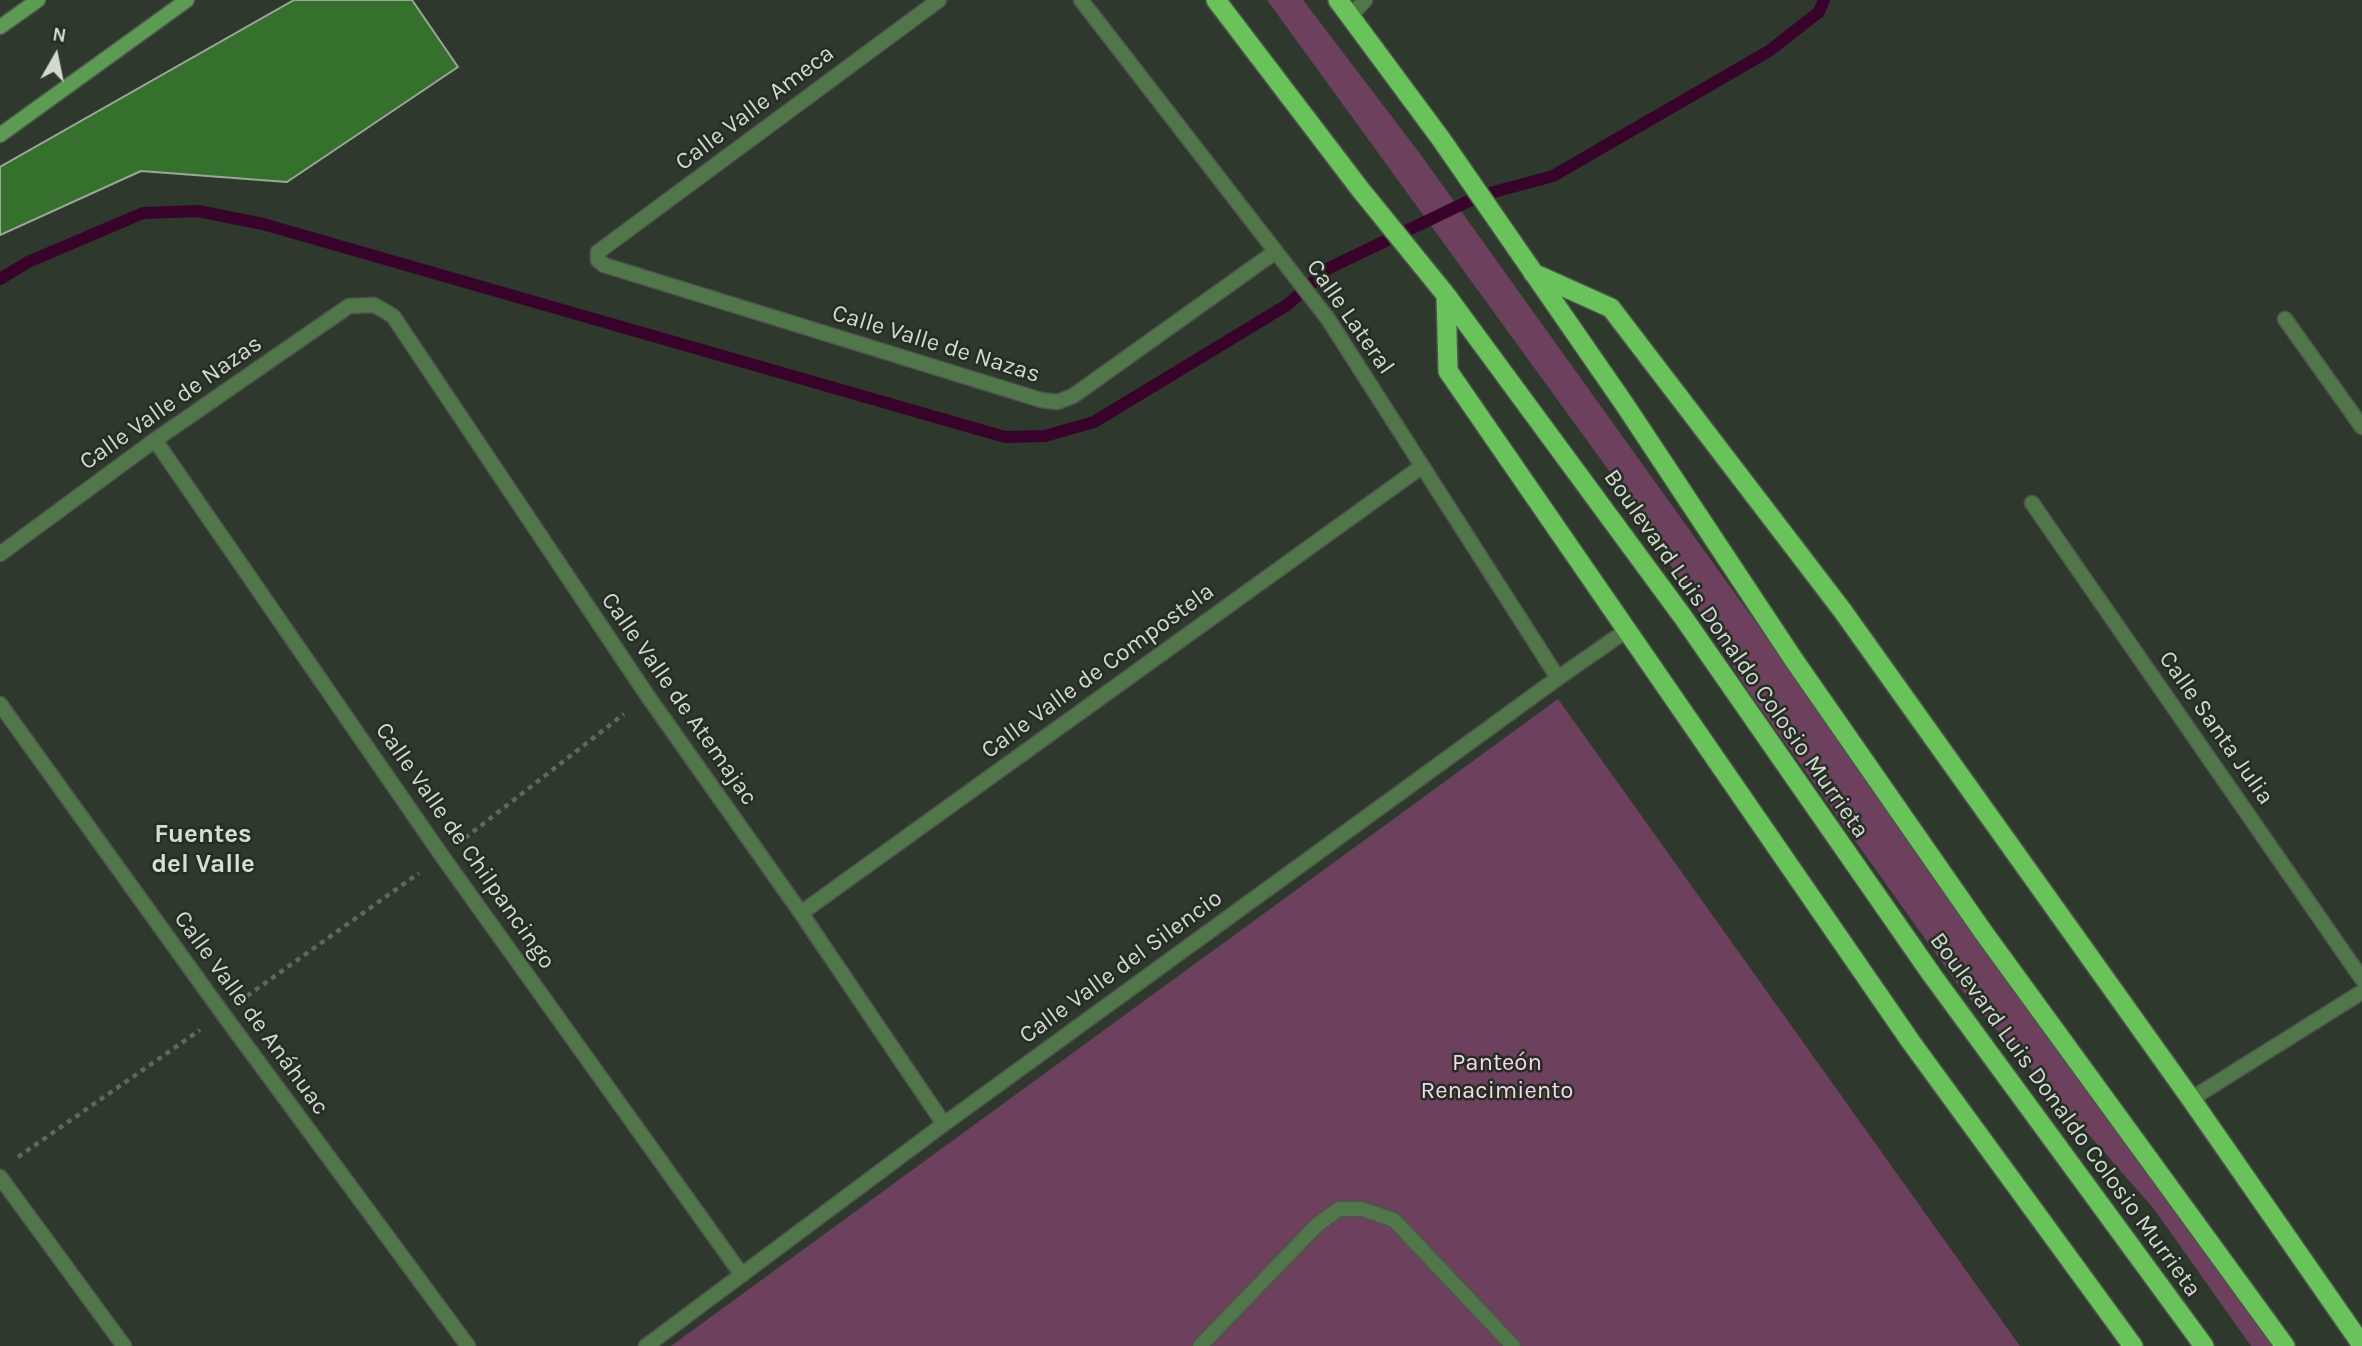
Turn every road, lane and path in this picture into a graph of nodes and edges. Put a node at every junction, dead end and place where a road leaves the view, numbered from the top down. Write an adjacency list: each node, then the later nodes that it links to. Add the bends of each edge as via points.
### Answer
1 (38, 0): 9 (main road)
2 (187, 0): 10 (main road)
3 (939, 0): 11 (street, Calle Valle Ameca)
4 (1081, 0): 12 (street, Calle Lateral)
5 (1216, 0): 14 (highway, Boulevard Luis Donaldo Colosio Murrieta)
6 (1338, 0): 8 (highway, Boulevard Luis Donaldo Colosio Murrieta)
7 (1365, 0): 8 (street)
8 (1350, 17): 13 (highway, Boulevard Luis Donaldo Colosio Murrieta)
9 (0, 27)
10 (0, 135)
11 (598, 252): 12 (street, Calle Valle de Nazas, via 604,265 1057,402 1073,396)
12 (1275, 252): 19 (street, Calle Lateral, via 1328,319)
13 (1532, 272): 31 (highway, via 1611,309 1842,610); 44 (highway, Boulevard Luis Donaldo Colosio Murrieta, via 1984,933)
14 (1446, 295): 22 (highway, via 1448,371); 43 (highway, Boulevard Luis Donaldo Colosio Murrieta, via 1683,617 1932,975)
15 (374, 305): 18 (street, Calle Valle de Nazas, via 349,306); 24 (street, Calle Valle de Atemajac, via 393,316)
16 (2285, 319): 17 (street)
17 (2362, 427)
18 (155, 440): 21 (street, Calle Valle de Nazas); 26 (street, Calle Valle de Chilpancingo)
19 (1422, 467): 23 (street, Calle Lateral); 27 (street, Calle Valle de Compostela)
20 (2032, 503): 28 (street, Calle Santa Julia)
21 (0, 554)
22 (1627, 630): 23 (street, Calle Valle del Silencio); 42 (highway, via 1912,1042)
23 (1558, 678): 32 (street, Calle Valle del Silencio)
24 (647, 695): 26 (path); 27 (street, Calle Valle de Atemajac)
25 (0, 704): 30 (street, Calle Valle de Anáhuac)
26 (443, 856): 30 (path); 35 (street, Calle Valle de Chilpancingo)
27 (801, 913): 32 (street, Calle Valle de Atemajac)
28 (2362, 979)
29 (2362, 992): 31 (street)
30 (223, 1014): 33 (path); 38 (street, Calle Valle de Anáhuac)
31 (2191, 1099): 36 (highway)
32 (944, 1124): 35 (street, Calle Valle del Silencio)
33 (11, 1162)
34 (0, 1177): 37 (street)
35 (742, 1275): 39 (street, Calle Valle del Silencio)
36 (2362, 1345)
37 (124, 1346)
38 (468, 1346)
39 (646, 1346)
40 (1200, 1346): 41 (street, via 1317,1225 1339,1209 1362,1209 1394,1220)
41 (1513, 1346)
42 (2133, 1346)
43 (2204, 1346)
44 (2285, 1346)

